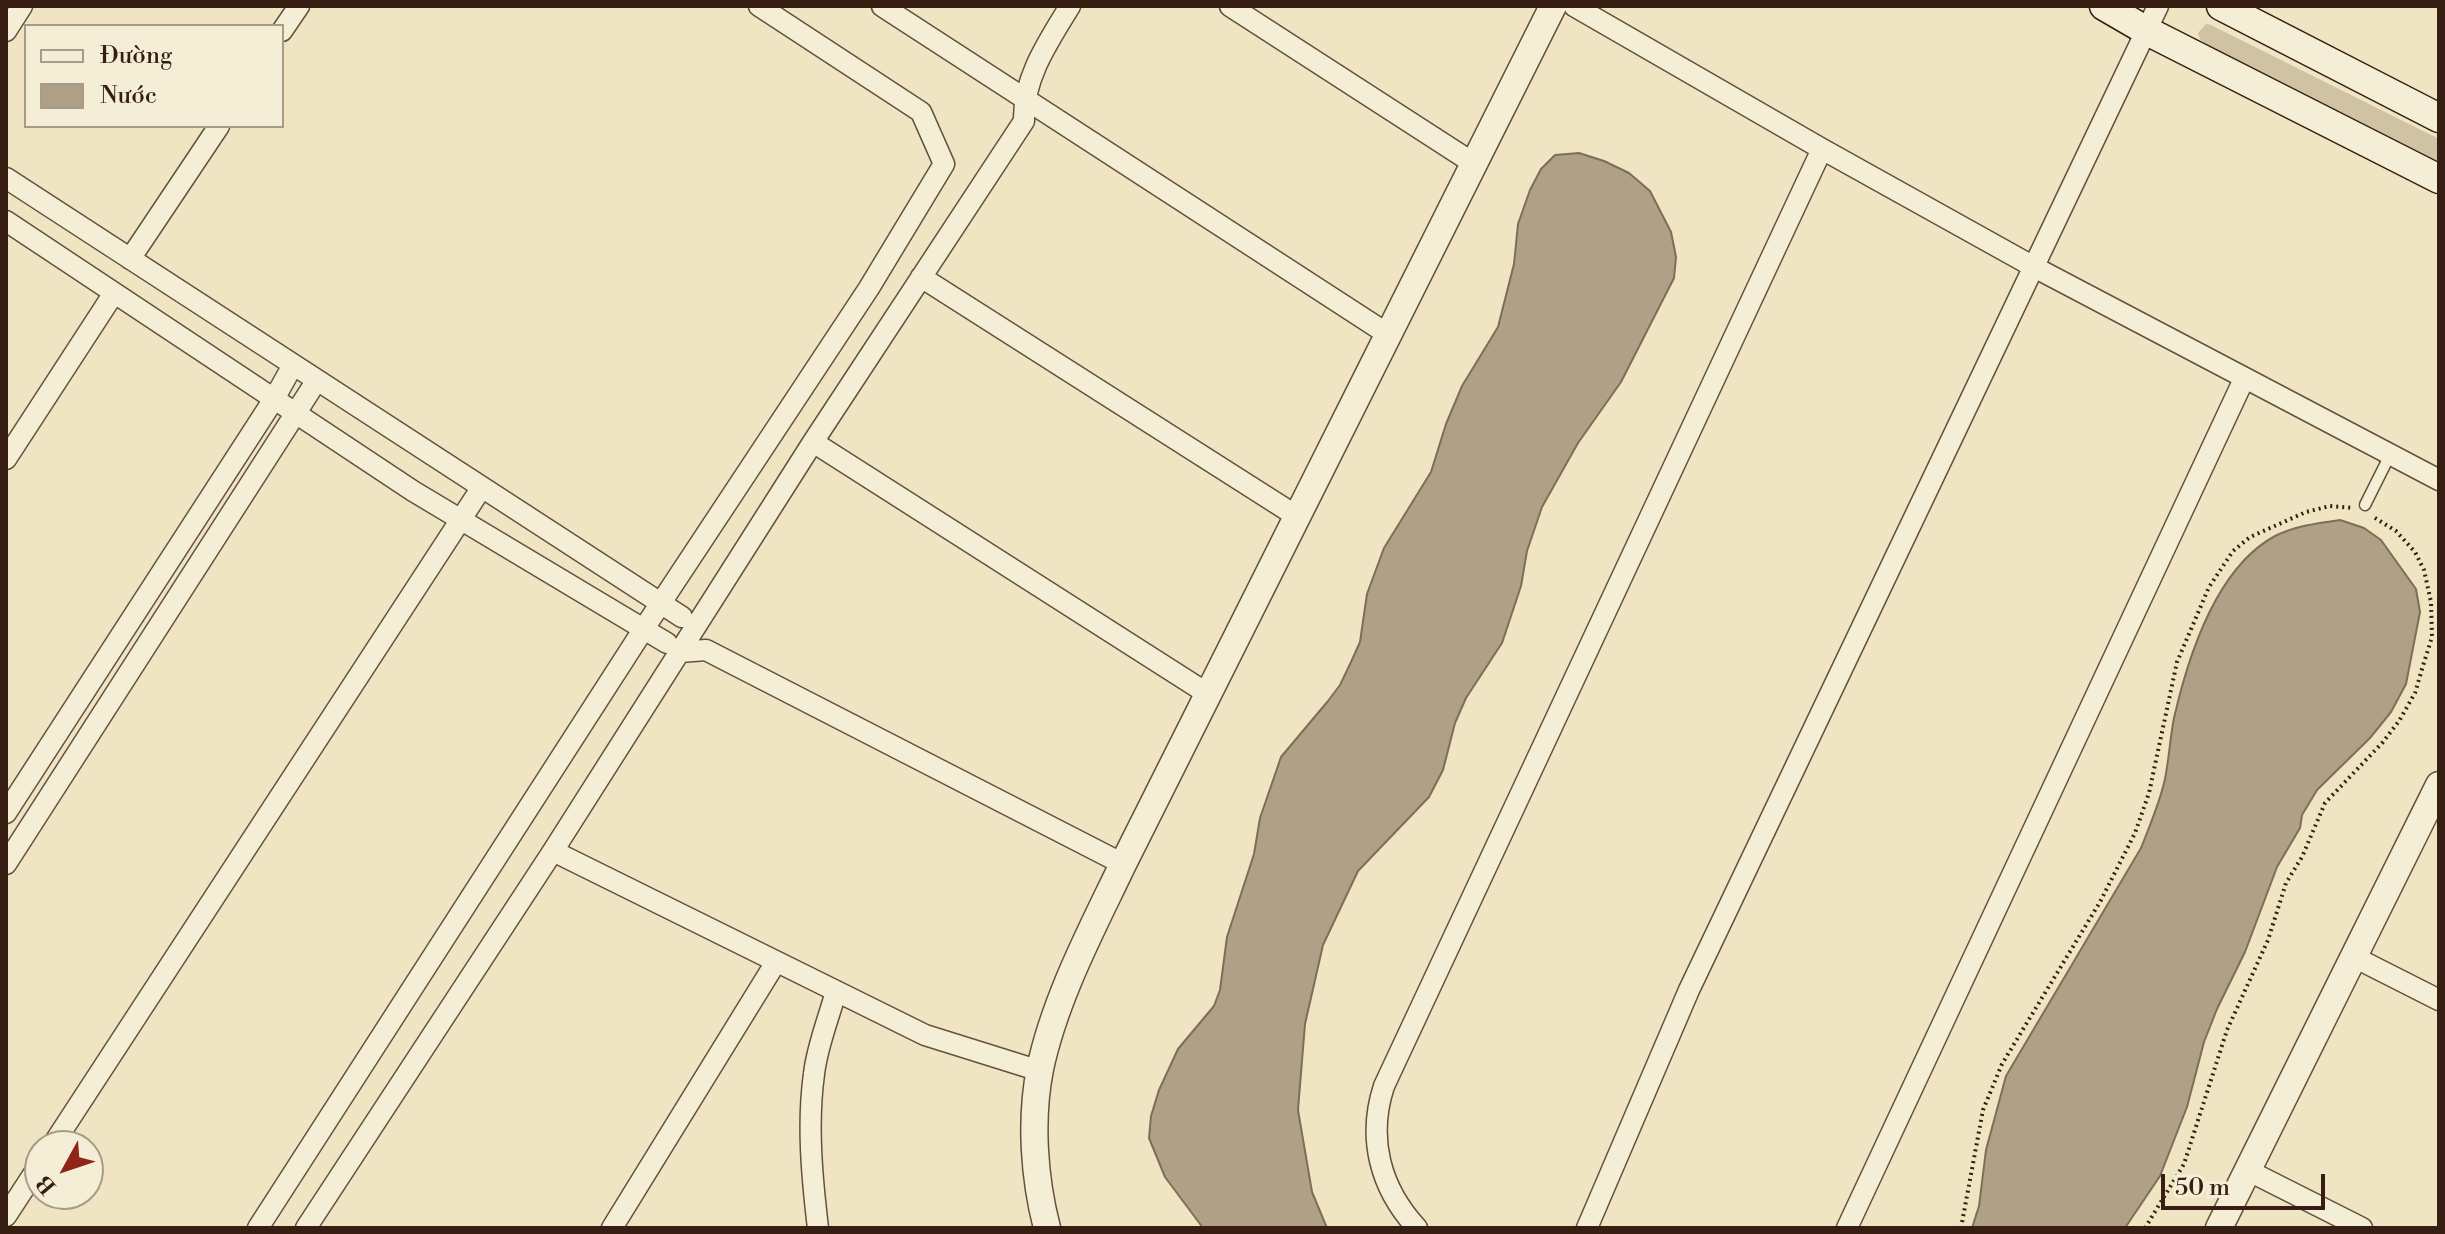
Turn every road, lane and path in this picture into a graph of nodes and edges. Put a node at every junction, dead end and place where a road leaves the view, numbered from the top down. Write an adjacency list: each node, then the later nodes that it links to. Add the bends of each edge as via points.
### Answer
1 (22, 6): 13 (street)
2 (299, 6): 12 (street)
3 (759, 6): 40 (street, via 921,112 944,164)
4 (882, 6): 14 (street)
5 (1070, 6): 14 (street, via 1043,49)
6 (1230, 6): 18 (street)
7 (1553, 6): 18 (street)
8 (1574, 6): 17 (street)
9 (2104, 6): 11 (main road)
10 (2221, 6): 15 (main road)
11 (2153, 18): 20 (main road); 23 (street)
12 (284, 28)
13 (6, 31)
14 (1023, 98): 24 (street, via 1024,121); 26 (street)
15 (2439, 118)
16 (218, 128): 22 (street)
17 (1822, 149): 23 (street); 69 (street, via 1384,1086 1376,1133 1381,1167 1392,1195)
18 (1473, 163): 26 (street)
19 (6, 178): 22 (street)
20 (2439, 179)
21 (6, 221): 25 (street)
22 (126, 256): 25 (street); 27 (street)
23 (2034, 267): 28 (street); 70 (street, via 1689,990)
24 (921, 277): 32 (street); 38 (street)
25 (110, 290): 30 (street); 34 (street)
26 (1389, 335): 38 (street)
27 (293, 365): 29 (street); 30 (street)
28 (2244, 379): 33 (street); 71 (street)
29 (317, 380): 31 (street); 36 (street)
30 (274, 399): 31 (street); 41 (street)
31 (296, 414): 39 (street); 43 (street)
32 (813, 442): 42 (street); 47 (street)
33 (2390, 455): 35 (street); 37 (lane)
34 (6, 459)
35 (2439, 480)
36 (482, 487): 39 (street); 40 (street)
37 (2365, 505)
38 (1298, 517): 47 (street)
39 (460, 518): 44 (street); 60 (street)
40 (661, 604): 42 (street); 44 (street)
41 (137, 611): 43 (street); 49 (street)
42 (688, 622): 45 (street); 46 (street)
43 (160, 625): 50 (street)
44 (643, 630): 45 (street); 65 (street)
45 (674, 647): 46 (street); 52 (street)
46 (706, 650): 54 (street)
47 (1208, 694): 54 (street)
48 (2439, 785): 55 (street)
49 (23, 787): 50 (street); 51 (street)
50 (47, 801): 53 (street)
51 (6, 813)
52 (553, 851): 56 (street); 64 (street)
53 (6, 864)
54 (1123, 864): 59 (street, via 1078,961)
55 (2352, 956): 58 (street); 61 (street)
56 (776, 962): 57 (street); 66 (street)
57 (836, 991): 59 (street, via 925,1035); 67 (street, via 814,1071)
58 (2439, 1000)
59 (1040, 1071): 68 (street, via 1037,1167)
60 (62, 1130)
61 (2247, 1170): 74 (street); 75 (street)
62 (24, 1188): 63 (street)
63 (6, 1216)
64 (309, 1227)
65 (258, 1228)
66 (612, 1228)
67 (818, 1228)
68 (1047, 1228)
69 (1417, 1228)
70 (1587, 1228)
71 (1847, 1228)
72 (1961, 1228): 73 (path, via 1983,1110 2009,1051 2100,902 2135,833 2149,793 2177,662 2209,587 2233,551 2250,537 2306,512 2354,508 2396,531 2415,552 2431,602 2432,637 2415,693 2399,721 2325,803 2314,825 2227,1030 2184,1164)
73 (2145, 1228)
74 (2219, 1228)
75 (2362, 1228)

